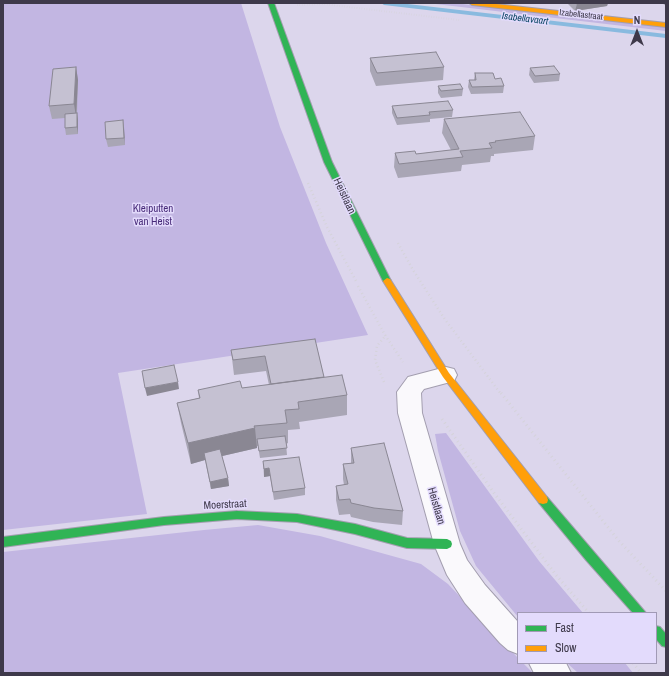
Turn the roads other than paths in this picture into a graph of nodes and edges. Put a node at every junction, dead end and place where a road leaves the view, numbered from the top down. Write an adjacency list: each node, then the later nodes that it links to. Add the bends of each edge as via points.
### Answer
1 (271, 3): 4 (main road, Heistlaan, via 323,148 352,214 383,274)
2 (472, 3): 3 (main road, Izabellastraat)
3 (666, 25)
4 (446, 375): 6 (street, Heistlaan, via 416,383 409,392 410,413); 7 (main road, Heistlaan, via 537,492)
5 (3, 542): 6 (main road, Moerstraat, via 164,521 237,515 297,518 355,529 407,543)
6 (447, 544): 9 (street, Heistlaan, via 457,567 474,594)
7 (639, 612)
8 (657, 632): 10 (main road)
9 (517, 640)
10 (666, 642)
11 (545, 664): 12 (street)
12 (556, 673)

